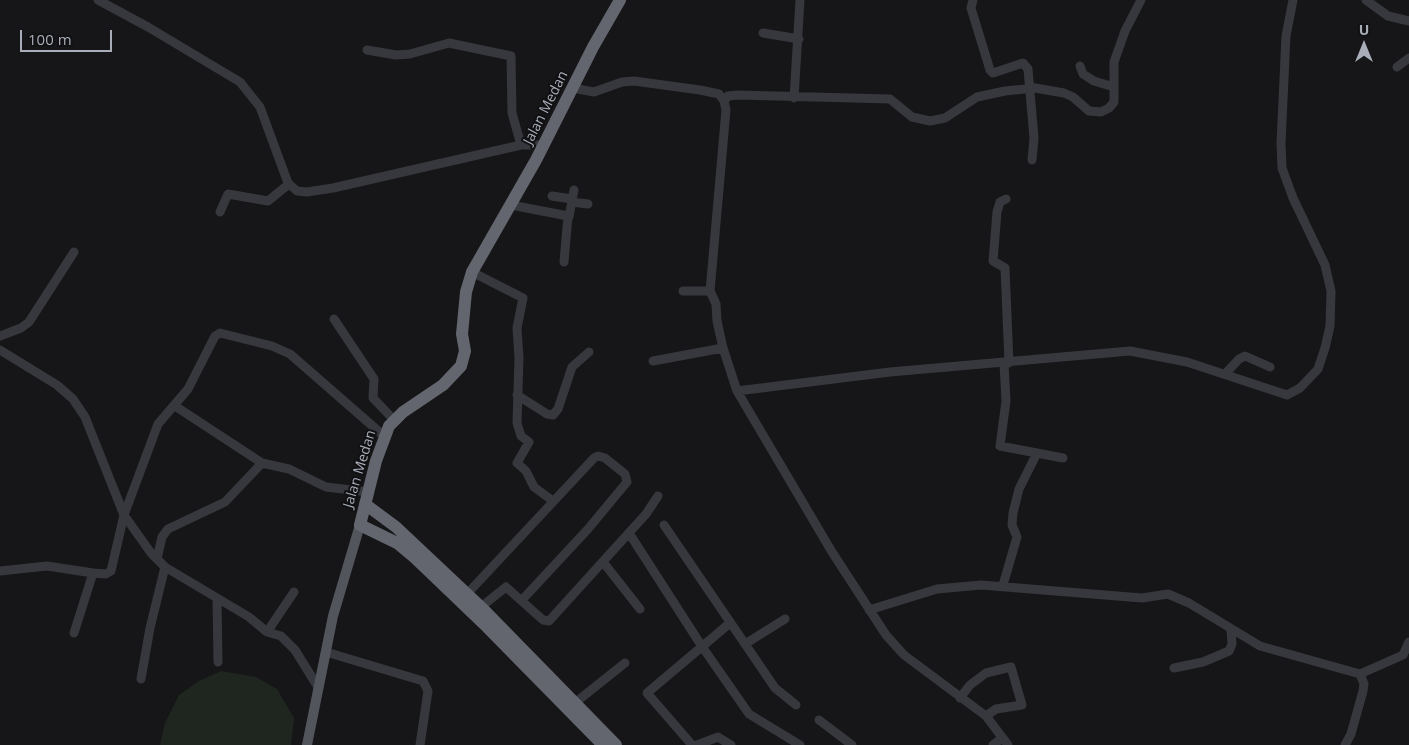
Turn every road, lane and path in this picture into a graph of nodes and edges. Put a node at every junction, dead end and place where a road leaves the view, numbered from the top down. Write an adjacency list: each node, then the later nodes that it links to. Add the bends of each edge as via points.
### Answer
1 (98, 0): 23 (street, via 240,82 260,107)
2 (620, 0): 16 (highway, Jalan Medan)
3 (800, 0): 10 (street)
4 (973, 0): 17 (street, via 971,8 990,70 993,73 1023,63 1030,74)
5 (1141, 0): 15 (street, via 1117,53)
6 (1293, 0): 44 (street, via 1286,36 1282,168 1329,276 1329,332 1318,369 1300,388 1286,394)
7 (1366, 0): 8 (street, via 1388,16)
8 (1409, 21)
9 (762, 33): 10 (street)
10 (799, 39): 18 (street)
11 (367, 50): 20 (street, via 410,54 449,43 511,56 512,112)
12 (1409, 58): 14 (street)
13 (1080, 66): 15 (street, via 1083,74 1094,81)
14 (1397, 67)
15 (1114, 87): 17 (street, via 1112,105 1096,113 1064,93)
16 (573, 88): 19 (street, via 594,92 634,81 719,94); 21 (highway, Jalan Medan)
17 (1030, 88): 18 (street, via 976,97 945,118 930,122 912,117 890,100); 22 (street, via 1034,138)
18 (794, 98): 19 (street, via 738,95 728,96)
19 (724, 101): 35 (street, via 726,110)
20 (521, 145): 21 (street); 23 (street, via 333,188 302,192)
21 (544, 145): 28 (highway, Jalan Medan)
22 (1032, 160)
23 (289, 184): 29 (street, via 268,201 228,194)
24 (552, 196): 25 (street)
25 (573, 197): 27 (street); 30 (street)
26 (1006, 199): 42 (street, via 999,205 993,261 1005,268)
27 (588, 204)
28 (511, 205): 30 (street, via 544,209); 33 (highway, Jalan Medan)
29 (220, 212)
30 (569, 218): 32 (street)
31 (74, 252): 37 (street, via 29,322)
32 (564, 262)
33 (472, 272): 46 (street, via 523,298 518,328); 48 (highway, Jalan Medan, via 466,292 462,334 465,351 461,366 443,385)
34 (683, 291): 35 (street)
35 (710, 291): 38 (street, via 716,304)
36 (334, 319): 48 (street, via 374,379 373,398)
37 (0, 336)
38 (723, 348): 41 (street); 45 (street)
39 (0, 350): 56 (street, via 58,385 73,399 85,417)
40 (589, 352): 46 (street, via 572,367 555,414 547,414)
41 (653, 361)
42 (1007, 363): 44 (street, via 1130,351 1187,362); 45 (street, via 890,372); 50 (street, via 1000,446)
43 (1270, 367): 44 (street, via 1243,357)
44 (1225, 374)
45 (737, 391): 72 (street)
46 (517, 395): 55 (street, via 517,425 521,436 529,442 518,464 526,471 534,487)
47 (175, 406): 49 (street, via 188,389 215,336 224,333 290,354); 52 (street); 56 (street, via 158,424)
48 (394, 420): 49 (highway, Jalan Medan)
49 (384, 436): 54 (highway, Jalan Medan)
50 (1037, 453): 51 (street); 65 (street, via 1019,489 1012,526 1017,537)
51 (1063, 458)
52 (262, 463): 54 (street, via 289,469 328,488); 60 (street, via 226,502 165,532)
53 (658, 496): 59 (street)
54 (367, 498): 57 (highway, Jalan Medan); 67 (highway)
55 (553, 501): 67 (street); 69 (street, via 596,456 604,458 628,479 588,529)
56 (124, 515): 60 (street); 64 (street, via 111,571)
57 (360, 525): 81 (main road, Jalan Medan); 94 (highway, via 397,543 416,558)
58 (664, 525): 74 (street)
59 (630, 533): 61 (street); 80 (street)
60 (157, 559): 62 (street)
61 (603, 562): 69 (street, via 549,621 543,620); 71 (street)
62 (165, 567): 68 (street); 86 (street)
63 (0, 571): 64 (street, via 47,566)
64 (93, 574): 77 (street)
65 (1003, 585): 72 (street, via 936,589); 75 (street, via 1142,598 1168,594)
66 (294, 592): 76 (street)
67 (468, 594): 70 (highway)
68 (217, 599): 76 (street); 82 (street)
69 (522, 600): 70 (street, via 503,587)
70 (481, 607): 89 (highway)
71 (640, 609)
72 (869, 610): 88 (street, via 886,636 904,655)
73 (785, 619): 79 (street)
74 (730, 623): 79 (street); 80 (street)
75 (1232, 630): 84 (street, via 1229,651 1199,663); 85 (street, via 1260,646)
76 (268, 632): 87 (street, via 281,636 287,642)
77 (74, 633)
78 (1409, 642): 85 (street, via 1403,655)
79 (745, 644): 90 (street, via 775,688)
80 (701, 645): 97 (street, via 647,693); 100 (street, via 751,716)
81 (326, 652): 87 (main road, Jalan Medan); 96 (street, via 423,681 428,692)
82 (218, 662)
83 (625, 663): 89 (street)
84 (1174, 668)
85 (1360, 674): 103 (street, via 1364,691)
86 (141, 679)
87 (318, 687): 95 (main road, Jalan Medan)
88 (960, 698): 91 (street); 91 (street, via 970,685 986,674 1011,667 1022,704 996,709)
89 (576, 702): 94 (highway)
90 (796, 705)
91 (986, 716): 93 (street)
92 (819, 720): 101 (street)
93 (1005, 742): 102 (street)
94 (611, 744)
95 (307, 745)
96 (420, 745)
97 (692, 745)
98 (697, 745): 99 (street, via 718,737)
99 (731, 745)
100 (799, 745)
101 (852, 745)
102 (993, 745)
103 (1345, 745)

